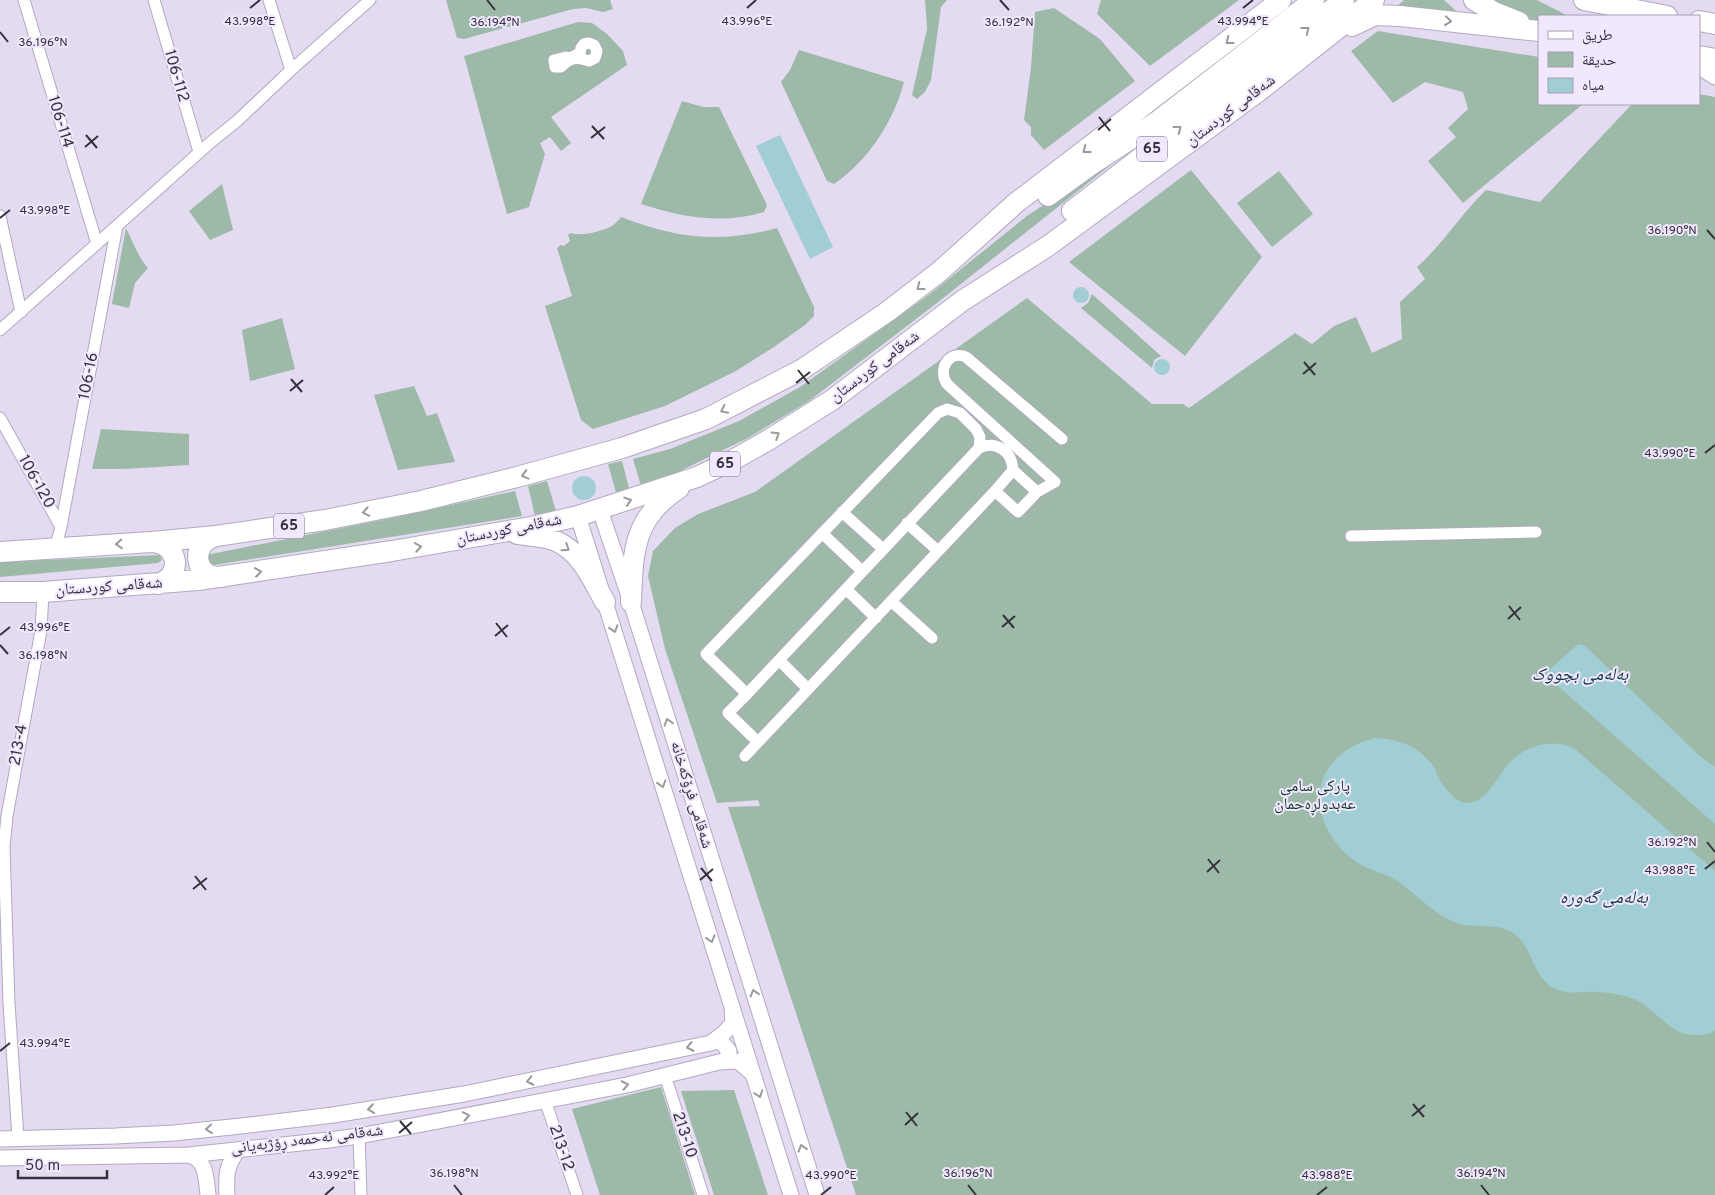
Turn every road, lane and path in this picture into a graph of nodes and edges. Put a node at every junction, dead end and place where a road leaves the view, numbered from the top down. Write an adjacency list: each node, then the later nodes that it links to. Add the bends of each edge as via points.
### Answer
1 (24, 0): 27 (street, 106-114)
2 (154, 0): 24 (street, 106-112)
3 (269, 0): 22 (street)
4 (370, 0): 22 (street)
5 (1281, 0): 28 (highway, 65, one-way to 28, via 1017,202)
6 (1314, 0): 28 (highway, 65, via 1158,121)
7 (1344, 0): 29 (highway, شەقامی کوردستان / 65, one-way to 7, via 1026,247)
8 (1374, 0): 18 (highway, شەقامی کوردستان / 65)
9 (1474, 0): 17 (highway)
10 (1584, 0): 12 (highway)
11 (1605, 0): 12 (highway)
12 (1628, 10): 13 (highway)
13 (1660, 15)
14 (1700, 22): 15 (highway)
15 (1715, 24)
16 (1538, 30): 18 (highway, one-way to 16, via 1375,16)
17 (1538, 30)
18 (1328, 37): 29 (highway, شەقامی کوردستان / 65, via 1048,246)
19 (1700, 56): 20 (highway)
20 (1715, 59)
21 (1700, 68): 23 (street)
22 (291, 70): 24 (street)
23 (1715, 78)
24 (199, 152): 26 (street)
25 (0, 216): 30 (street)
26 (117, 226): 27 (street); 43 (street, 106-16)
27 (97, 244): 30 (street)
28 (939, 272): 47 (highway, 65, one-way to 47, via 887,312 801,370 706,419 622,448 421,501 296,525)
29 (962, 301): 36 (highway, شەقامی کوردستان / 65, one-way to 29, via 755,447 832,400)
30 (21, 312): 31 (street)
31 (0, 330)
32 (0, 418): 43 (street, 106-120)
33 (1062, 439): 38 (street, via 966,357 955,355 944,366 942,373 947,384 1055,482)
34 (978, 448): 35 (street, via 996,445 1013,462); 40 (street, via 980,437 976,429 960,413 947,409 938,413); 42 (street)
35 (1013, 470): 37 (street); 38 (street)
36 (697, 477): 39 (highway, شەقامی کوردستان / 65, one-way to 36); 62 (highway, via 655,507 636,540)
37 (995, 491): 38 (street, via 1018,512); 52 (street)
38 (1037, 492)
39 (600, 510): 41 (highway, شەقامی کوردستان / 65); 62 (street, شەقامی فڕۆکەخانە)
40 (842, 512): 46 (street); 51 (street)
41 (578, 516): 44 (highway, شەقامی کوردستان / 65); 61 (street, شەقامی فڕۆکەخانە)
42 (907, 523): 51 (street); 52 (street)
43 (61, 527): 50 (street, 106-120)
44 (503, 531): 55 (highway, شەقامی کوردستان / 65, one-way to 44); 61 (highway, one-way to 61, via 556,541 575,553)
45 (1536, 532): 48 (street)
46 (822, 533): 54 (street); 67 (street, via 706,654)
47 (216, 536): 49 (highway, 65); 55 (highway, via 200,547 198,560 210,576)
48 (1351, 536)
49 (151, 542): 50 (highway, 65, one-way to 50); 56 (highway, via 165,545 175,563 170,577)
50 (55, 549): 53 (highway, 65)
51 (883, 549): 54 (street)
52 (938, 551): 60 (street)
53 (0, 552)
54 (862, 571): 57 (street)
55 (223, 577): 56 (highway, شەقامی کوردستان / 65)
56 (158, 584): 59 (highway, شەقامی کوردستان / 65)
57 (846, 589): 63 (street); 65 (street)
58 (0, 592): 59 (highway, شەقامی کوردستان / 65)
59 (43, 592): 70 (street, 213-4, via 41,631 7,816)
60 (891, 601): 63 (street); 64 (street)
61 (605, 602): 72 (street, شەقامی فڕۆکەخانە, one-way to 72)
62 (631, 602): 92 (street, شەقامی فڕۆکەخانە, one-way to 62)
63 (876, 618): 66 (street)
64 (932, 638)
65 (779, 660): 66 (street); 67 (street)
66 (808, 689): 68 (street)
67 (747, 694): 68 (street, via 728,713)
68 (758, 742): 69 (street)
69 (744, 756)
70 (3, 871): 71 (street, 213-4)
71 (5, 1003): 81 (street, 213-4)
72 (732, 1008): 73 (street, via 733,1023); 75 (street, شەقامی فڕۆکەخانە)
73 (717, 1040): 74 (street, via 729,1051); 77 (street, شەقامی ئەحمەد ڕۆژبەیانی, one-way to 77)
74 (723, 1062): 75 (street, شەقامی ئەحمەد ڕۆژبەیانی, via 738,1062); 76 (street, شەقامی ئەحمەد ڕۆژبەیانی)
75 (753, 1074): 91 (street, شەقامی فڕۆکەخانە, one-way to 91)
76 (665, 1075): 78 (street, شەقامی ئەحمەد ڕۆژبەیانی, one-way to 76); 90 (street, 213-10)
77 (439, 1098): 79 (street); 81 (street, شەقامی ئەحمەد ڕۆژبەیانی, one-way to 81, via 241,1126 122,1136)
78 (545, 1100): 79 (street, شەقامی ئەحمەد ڕۆژبەیانی, one-way to 78); 89 (street, 213-12)
79 (443, 1120): 80 (street, شەقامی ئەحمەد ڕۆژبەیانی)
80 (359, 1136): 83 (street, شەقامی ئەحمەد ڕۆژبەیانی); 88 (street)
81 (18, 1138): 82 (street, شەقامی ئەحمەد ڕۆژبەیانی)
82 (0, 1139)
83 (238, 1150): 84 (street, شەقامی ئەحمەد ڕۆژبەیانی); 87 (street, via 226,1174)
84 (189, 1155): 85 (street, شەقامی ئەحمەد ڕۆژبەیانی); 86 (street, via 195,1156 204,1167)
85 (0, 1158)
86 (208, 1195)
87 (227, 1195)
88 (361, 1195)
89 (577, 1195)
90 (703, 1195)
91 (791, 1195)
92 (817, 1195)

